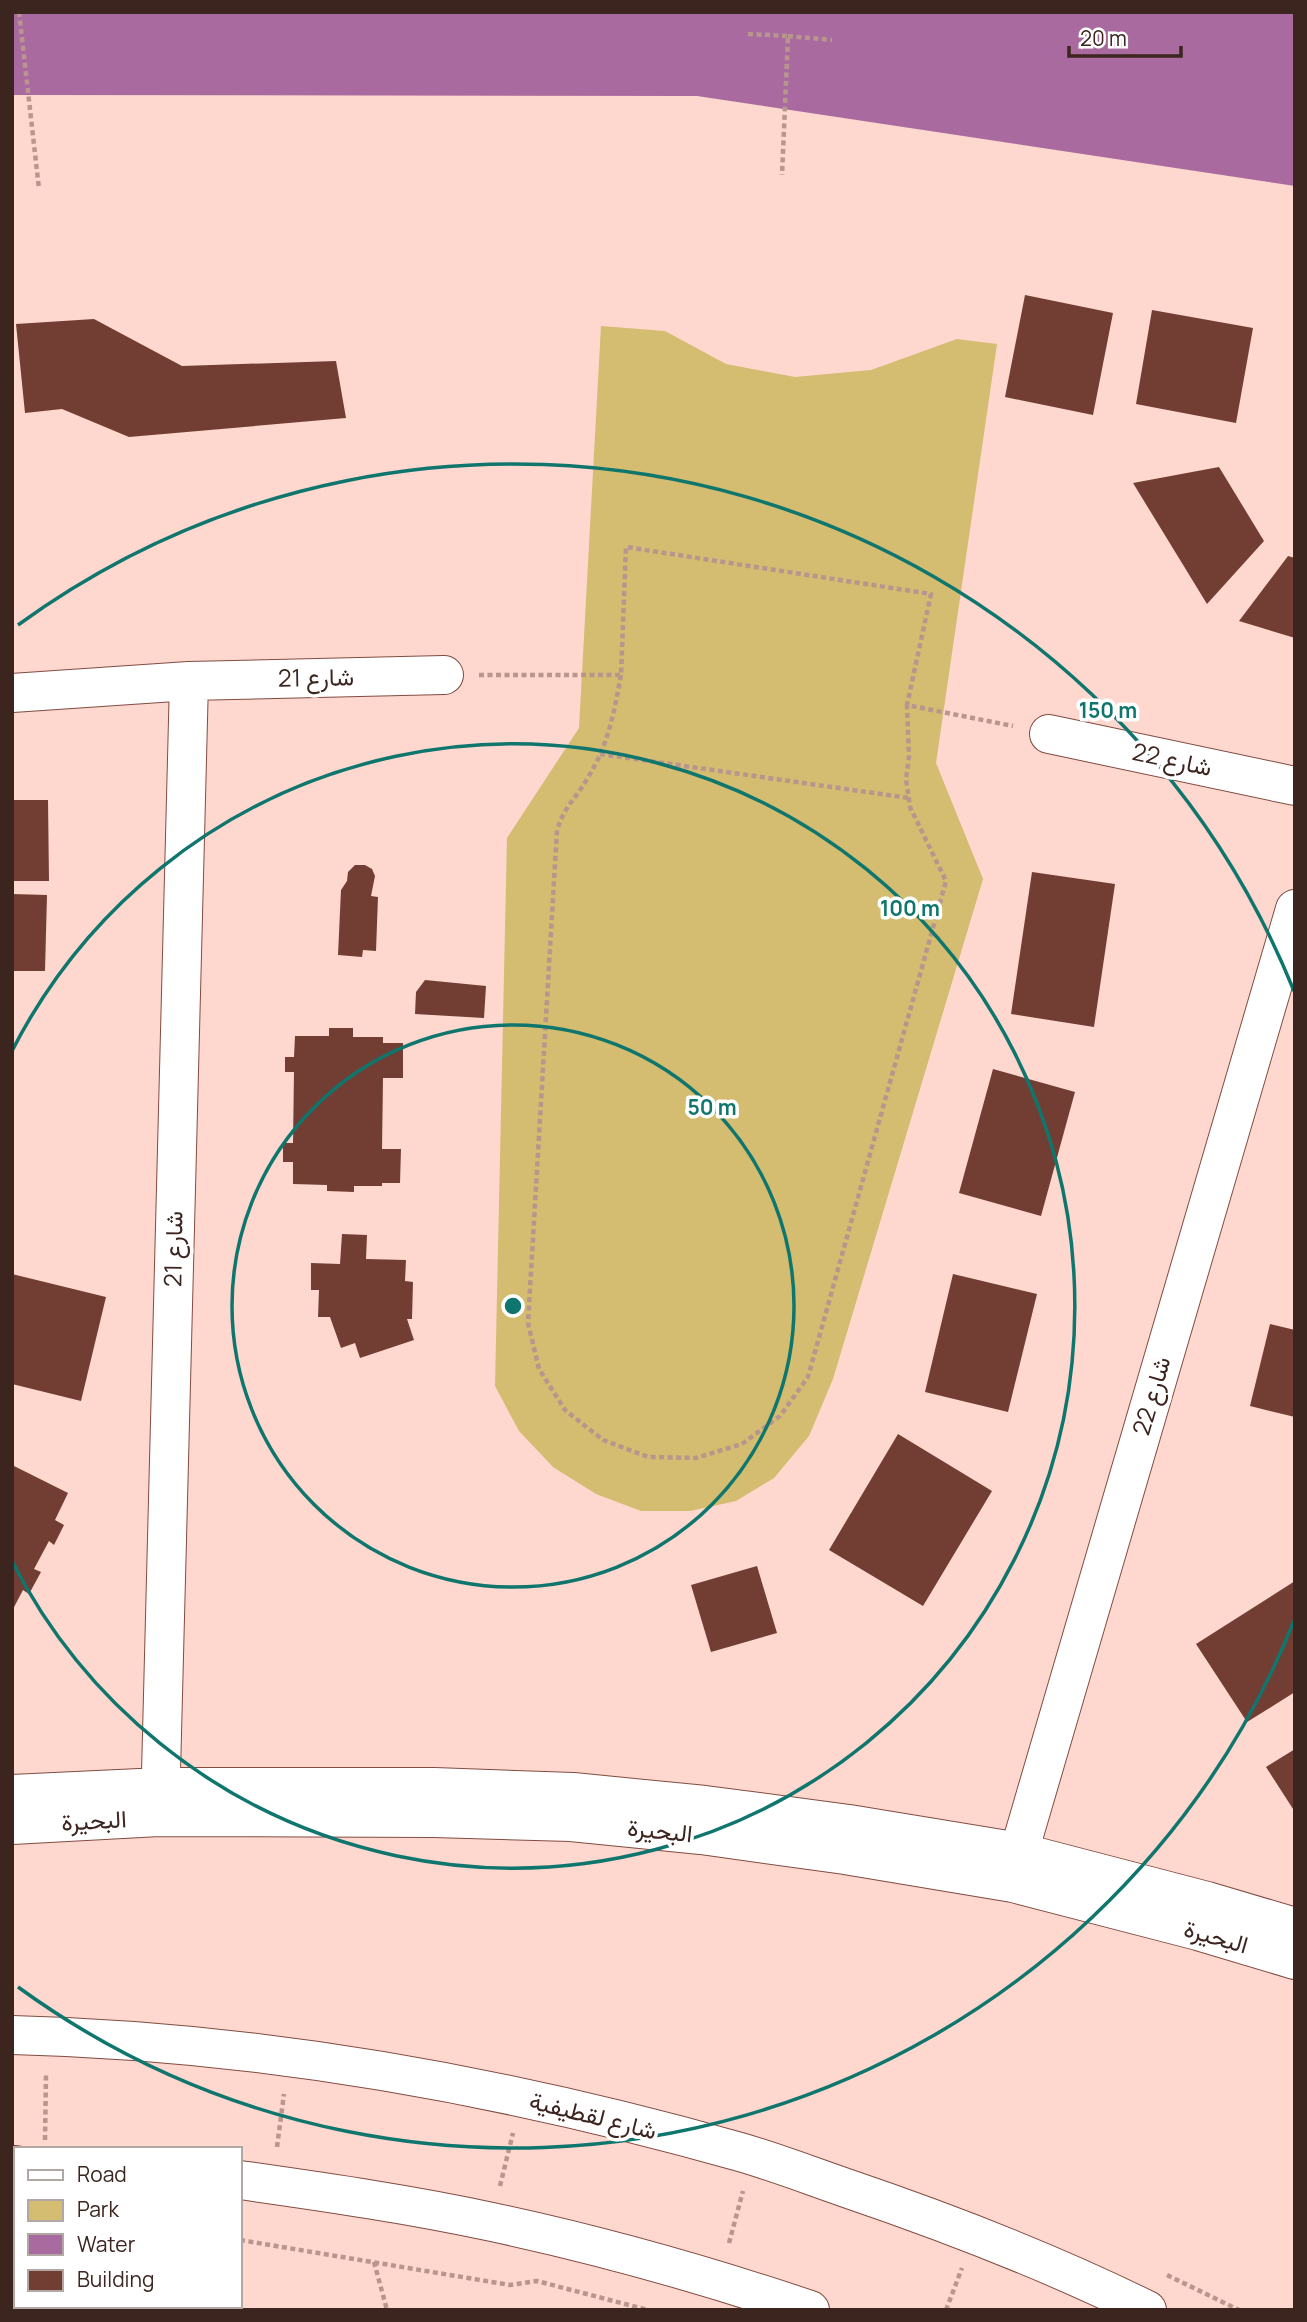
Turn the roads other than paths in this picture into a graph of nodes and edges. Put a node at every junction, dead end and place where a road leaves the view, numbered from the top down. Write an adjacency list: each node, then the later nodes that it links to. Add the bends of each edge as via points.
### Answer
1 (444, 675): 2 (street, شارع 21)
2 (189, 681): 3 (street, شارع 21); 8 (street, شارع 21)
3 (12, 693)
4 (1049, 734): 5 (street, شارع 22)
5 (1295, 786)
6 (1295, 909): 10 (street, شارع 22)
7 (12, 1794): 8 (street, البحيرة)
8 (160, 1802): 9 (street, البحيرة); 10 (street, البحيرة, via 434,1787 595,1810 705,1805 836,1823)
9 (12, 1825)
10 (1016, 1868): 11 (street, البحيرة, via 1207,1901); 12 (street, البحيرة)
11 (1295, 1927)
12 (1295, 1960)
13 (29, 2036): 16 (street, شارع لقطيفية, via 202,2046 374,2069 560,2105 753,2157 925,2215)
14 (256, 2183): 15 (street, via 491,2221 635,2256)
15 (810, 2310)
16 (1147, 2310)

